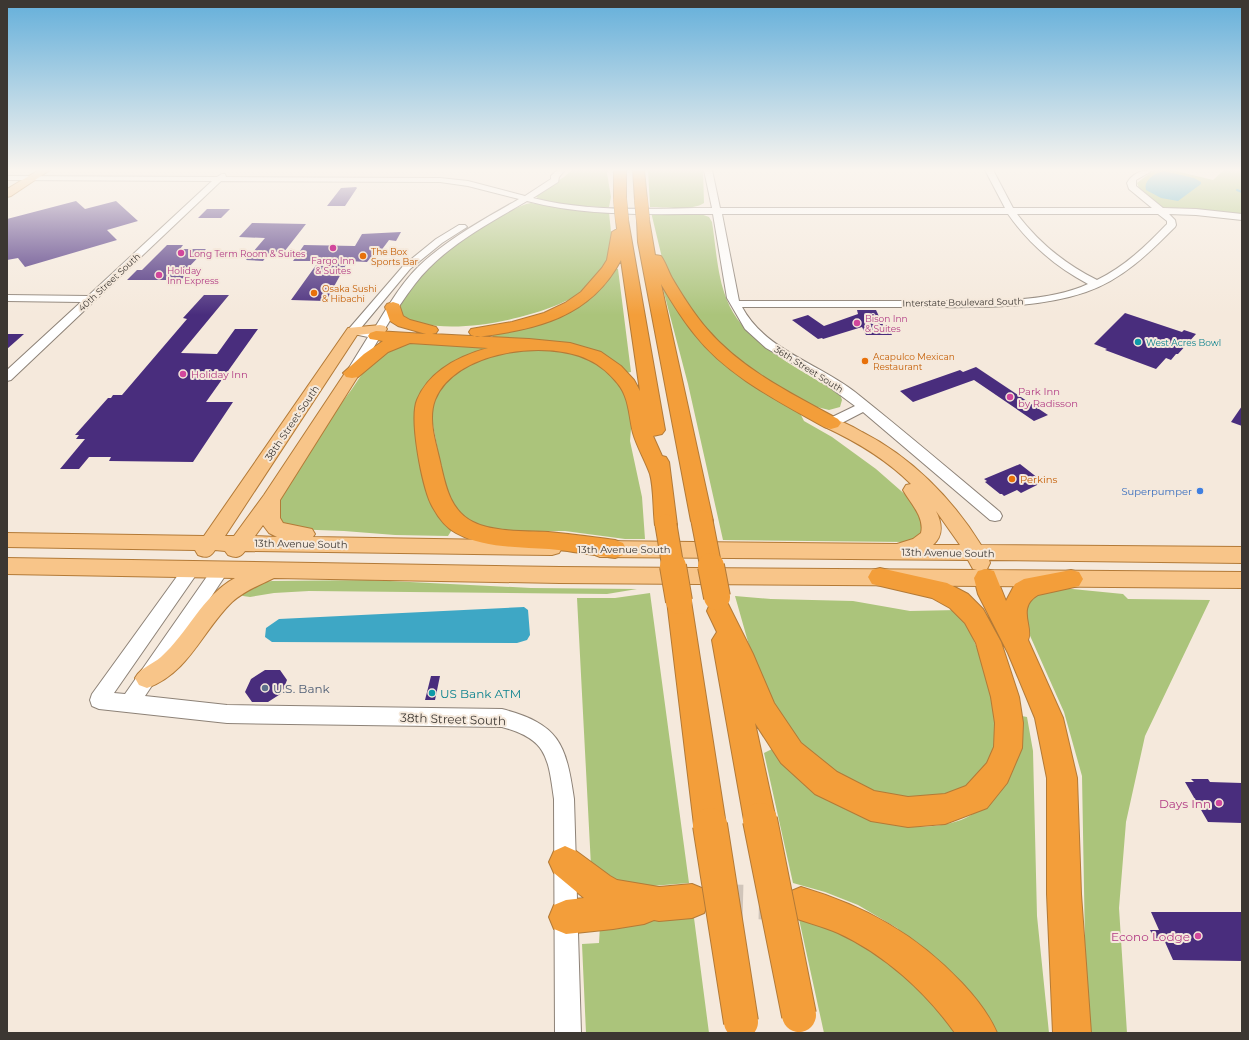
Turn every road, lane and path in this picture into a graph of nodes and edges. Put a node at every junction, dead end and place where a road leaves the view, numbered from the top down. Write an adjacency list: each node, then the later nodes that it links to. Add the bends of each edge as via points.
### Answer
1 (177, 219): 13 (street, 40th Street South)
2 (476, 219): 16 (street, 38th Street South, via 424,252 395,280)
3 (494, 219): 15 (street, 38th Street South, via 457,241 422,270)
4 (621, 219): 9 (highway, bridge)
5 (643, 219): 10 (highway, bridge)
6 (718, 219): 14 (street, 36th Street South)
7 (1017, 219): 11 (street, via 1040,248 1074,273)
8 (1169, 219): 11 (street, Interstate Boulevard South, via 1173,222 1171,227 1121,271)
9 (621, 222): 18 (highway, via 614,260 586,295 571,306 550,316 514,327 480,332); 26 (highway)
10 (646, 242): 24 (highway, via 678,300 702,332 723,353 785,396); 48 (highway, bridge)
11 (1097, 284): 14 (street, Interstate Boulevard South, via 1044,299 996,304)
12 (7, 298): 13 (street)
13 (91, 299): 22 (street, 40th Street South)
14 (734, 304): 23 (street, 36th Street South, via 749,327 770,346 817,372)
15 (393, 307): 17 (street, 38th Street South); 18 (highway, via 396,318 404,323)
16 (353, 331): 17 (main road); 32 (main road, 38th Street South)
17 (378, 332): 18 (highway); 19 (highway); 21 (street, 38th Street South)
18 (441, 332)
19 (413, 338): 20 (highway); 21 (highway, via 382,348)
20 (530, 344): 26 (highway, via 564,347 595,356 615,370 628,384 638,409 643,434); 36 (highway, via 472,358 454,368 436,383 426,398 424,427 437,496 446,514 466,528 494,536)
21 (352, 373): 28 (main road, 38th Street South)
22 (7, 377)
23 (868, 410): 24 (street); 25 (street, via 852,421); 29 (street, 36th Street South)
24 (831, 423): 25 (main road); 27 (main road, via 833,429)
25 (851, 432): 38 (main road, via 888,454 917,479 959,526)
26 (661, 477): 58 (highway, bridge)
27 (912, 490): 37 (main road, via 933,527 931,536 922,544); 38 (main road, via 945,524)
28 (271, 500): 33 (main road, 38th Street South); 35 (main road, via 270,520 274,527 282,532 372,538)
29 (995, 516)
30 (7, 540): 31 (main road, 13th Avenue South)
31 (54, 541): 32 (main road, 13th Avenue South); 34 (main road)
32 (211, 542): 33 (main road, 13th Avenue South); 41 (main road, 38th Street South)
33 (241, 543): 35 (main road, 13th Avenue South); 42 (main road, 38th Street South)
34 (7, 546)
35 (440, 547): 36 (main road, 13th Avenue South)
36 (615, 549): 37 (main road, 13th Avenue South)
37 (893, 552): 38 (main road, 13th Avenue South)
38 (968, 553): 39 (main road, 13th Avenue South); 45 (main road)
39 (1242, 555)
40 (7, 566): 41 (main road)
41 (192, 568): 42 (main road); 51 (street, 38th Street South, via 99,700)
42 (221, 569): 43 (main road); 50 (street, 38th Street South)
43 (291, 570): 44 (main road); 50 (main road, via 252,578 229,592 171,663)
44 (880, 577): 45 (main road); 48 (highway, via 938,590 960,601 974,616 988,642 1006,697 1008,748 997,773 976,797 945,809 908,812 871,806 826,783 791,753 763,711)
45 (979, 578): 46 (main road); 49 (highway)
46 (1071, 579): 47 (main road); 49 (highway, via 1032,586 1024,591 1014,616)
47 (1242, 580)
48 (718, 604): 57 (highway, bridge)
49 (1020, 651): 61 (highway, via 1048,718 1062,778 1064,894)
50 (147, 678): 51 (street, 38th Street South)
51 (130, 703): 52 (street, 38th Street South, via 227,714 502,718 524,724 539,732 556,754 564,799)
52 (565, 862): 54 (highway, via 598,888 615,896); 56 (street, 38th Street South)
53 (692, 901): 54 (highway)
54 (659, 904): 56 (highway, via 613,912)
55 (801, 904): 60 (highway, via 864,927 902,952 944,990)
56 (566, 916): 59 (street, 38th Street South)
57 (801, 1024)
58 (741, 1028)
59 (568, 1033)
60 (978, 1033)
61 (1072, 1033)

